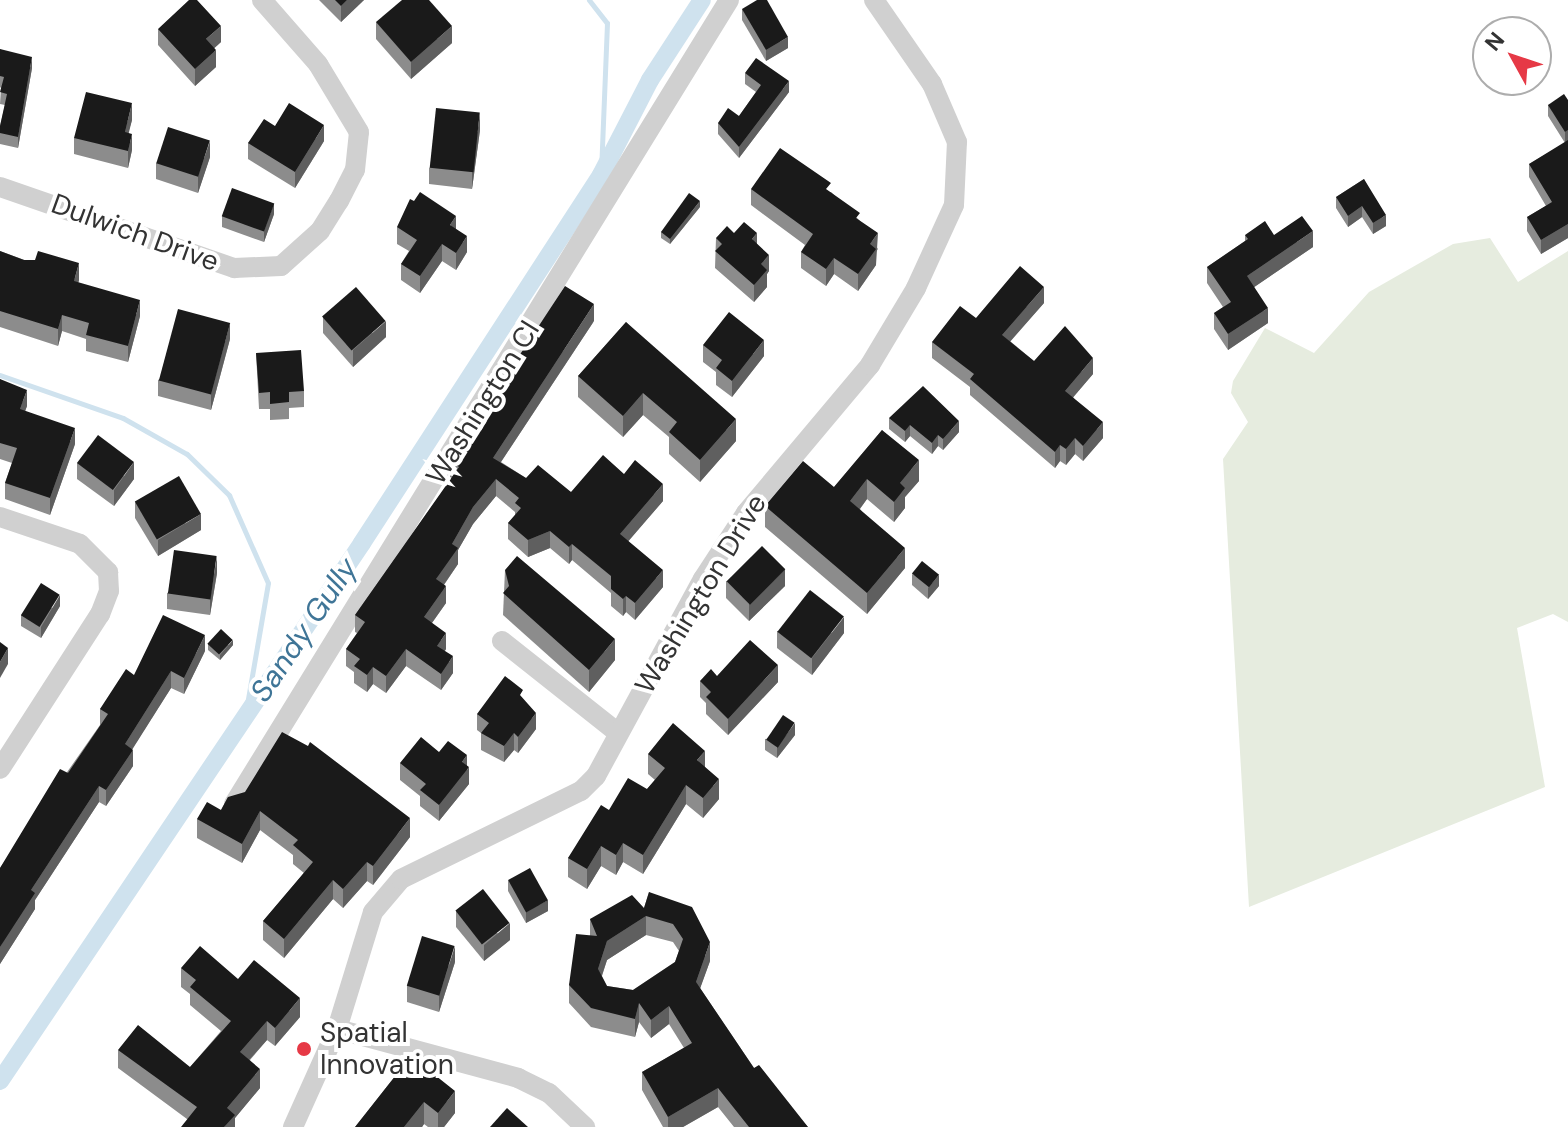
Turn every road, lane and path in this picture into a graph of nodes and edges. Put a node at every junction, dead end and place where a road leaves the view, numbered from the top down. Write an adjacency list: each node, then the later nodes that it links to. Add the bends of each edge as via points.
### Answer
1 (262, 0): 4 (street, Dulwich Drive, via 318,64 359,132 355,170 339,201 320,231 281,266 234,268)
2 (729, 0): 9 (street, Washington Cl)
3 (874, 0): 7 (street, Washington Drive, via 932,84 957,142 958,180 949,222 870,365 788,457 737,526)
4 (0, 187)
5 (0, 517): 8 (street, via 80,544 108,572 109,591 100,614)
6 (502, 641): 7 (street)
7 (618, 733): 10 (street, Washington Drive, via 609,760 581,791 401,879 373,912)
8 (0, 769)
9 (234, 804)
10 (337, 1029): 11 (street, Washington Drive); 12 (street, via 518,1078 549,1093)
11 (293, 1127)
12 (585, 1127)

